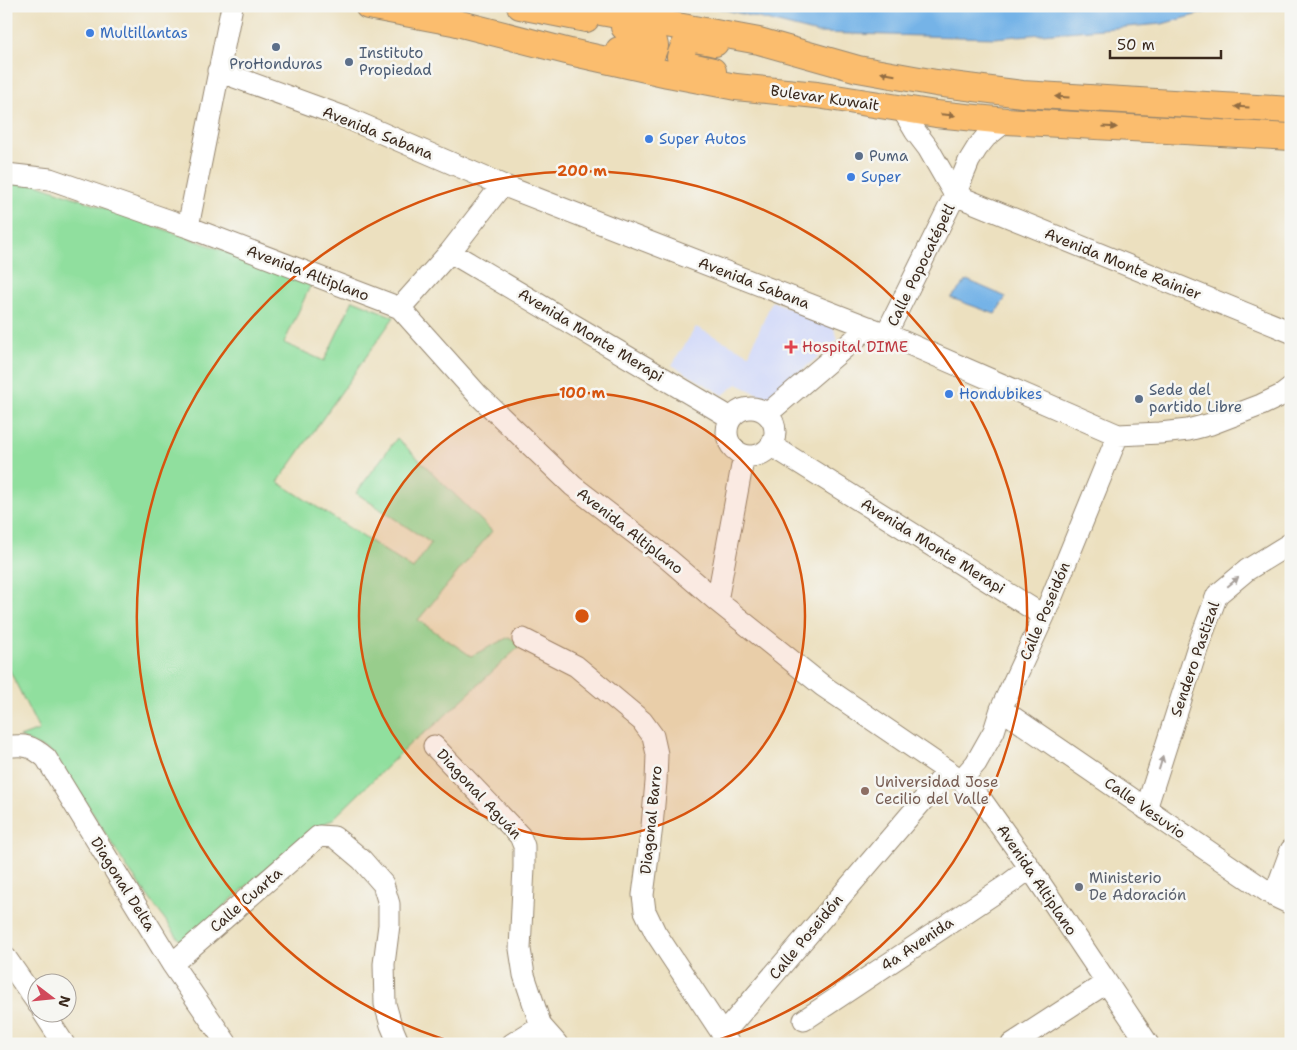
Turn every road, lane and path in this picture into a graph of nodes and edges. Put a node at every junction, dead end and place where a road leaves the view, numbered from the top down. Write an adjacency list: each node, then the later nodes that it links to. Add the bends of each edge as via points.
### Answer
1 (232, 6): 7 (street)
2 (368, 6): 5 (main road, Bulevar Kuwait)
3 (520, 6): 5 (main road, via 643,31 653,38 655,46 652,54 644,57 615,49)
4 (568, 6): 6 (main road, via 759,42)
5 (453, 22): 8 (main road, Bulevar Kuwait, via 668,74 736,87)
6 (858, 69): 8 (main road, via 829,67 698,40 689,40 683,46 680,57 686,65); 10 (main road, one-way to 6, via 1022,94)
7 (218, 72): 14 (street, Avenida Sabana, via 347,118); 16 (street)
8 (817, 95): 9 (main road, Bulevar Kuwait)
9 (902, 109): 11 (main road, Bulevar Kuwait, one-way to 11); 15 (street, Calle Popocatépetl)
10 (1291, 110)
11 (1006, 121): 12 (main road, Bulevar Kuwait, one-way to 12); 15 (street, Calle Popocatépetl, via 977,148)
12 (1291, 137)
13 (6, 174): 16 (street, Avenida Altiplano, via 50,179)
14 (502, 185): 17 (street); 19 (street, Avenida Sabana)
15 (955, 195): 19 (street, Calle Popocatépetl); 20 (street, Avenida Monte Rainier)
16 (188, 228): 18 (street, Avenida Altiplano)
17 (450, 252): 18 (street); 23 (street, Avenida Monte Merapi)
18 (400, 308): 28 (street, Avenida Altiplano, via 477,394 573,486)
19 (877, 331): 22 (street, Calle Popocatépetl); 24 (street, Avenida Sabana)
20 (1291, 332)
21 (1291, 388): 24 (street, Avenida Sabana, via 1261,405 1211,424 1188,430)
22 (767, 414): 23 (street, via 752,408 737,412); 25 (street, via 775,434)
23 (731, 418): 26 (street, via 727,436 730,444)
24 (1118, 435): 29 (street, Calle Poseidón)
25 (771, 445): 26 (street, via 759,455); 29 (street, Avenida Monte Merapi)
26 (744, 456): 28 (street)
27 (1291, 543): 35 (street, Sendero Pastizal, one-way to 27, via 1216,595 1247,570)
28 (717, 601): 34 (street, Avenida Altiplano, via 823,686)
29 (1044, 616): 31 (street, Calle Poseidón)
30 (523, 639): 46 (street, Diagonal Barro, via 576,666 642,721 653,736 657,754 656,782 643,895 646,912 655,932)
31 (1001, 709): 34 (street, Calle Poseidón, via 994,731 976,763); 35 (street, Calle Vesuvio)
32 (434, 746): 45 (street, Diagonal Aguán, via 520,836 524,846 520,949 524,975)
33 (6, 747): 40 (street, Diagonal Delta, via 24,746 46,758)
34 (954, 775): 37 (street, Avenida Altiplano, via 984,802); 46 (street, Calle Poseidón)
35 (1146, 809): 38 (street, Calle Vesuvio)
36 (1291, 850): 38 (street)
37 (1030, 868): 41 (street, Avenida Altiplano); 43 (street, 4a Avenida)
38 (1282, 900)
39 (6, 958): 42 (street)
40 (172, 964): 48 (street, Diagonal Delta); 49 (street, Calle Cuarta, via 319,836 334,837 362,860 382,884 389,904 390,925 384,964 385,1004)
41 (1106, 983): 52 (street); 53 (street, Avenida Altiplano)
42 (28, 990)
43 (804, 1020)
44 (50, 1022): 47 (street)
45 (541, 1026): 50 (street); 51 (street, Diagonal Aguán)
46 (726, 1039)
47 (64, 1044)
48 (227, 1044)
49 (399, 1044)
50 (512, 1044)
51 (556, 1044)
52 (1012, 1044)
53 (1148, 1044)

